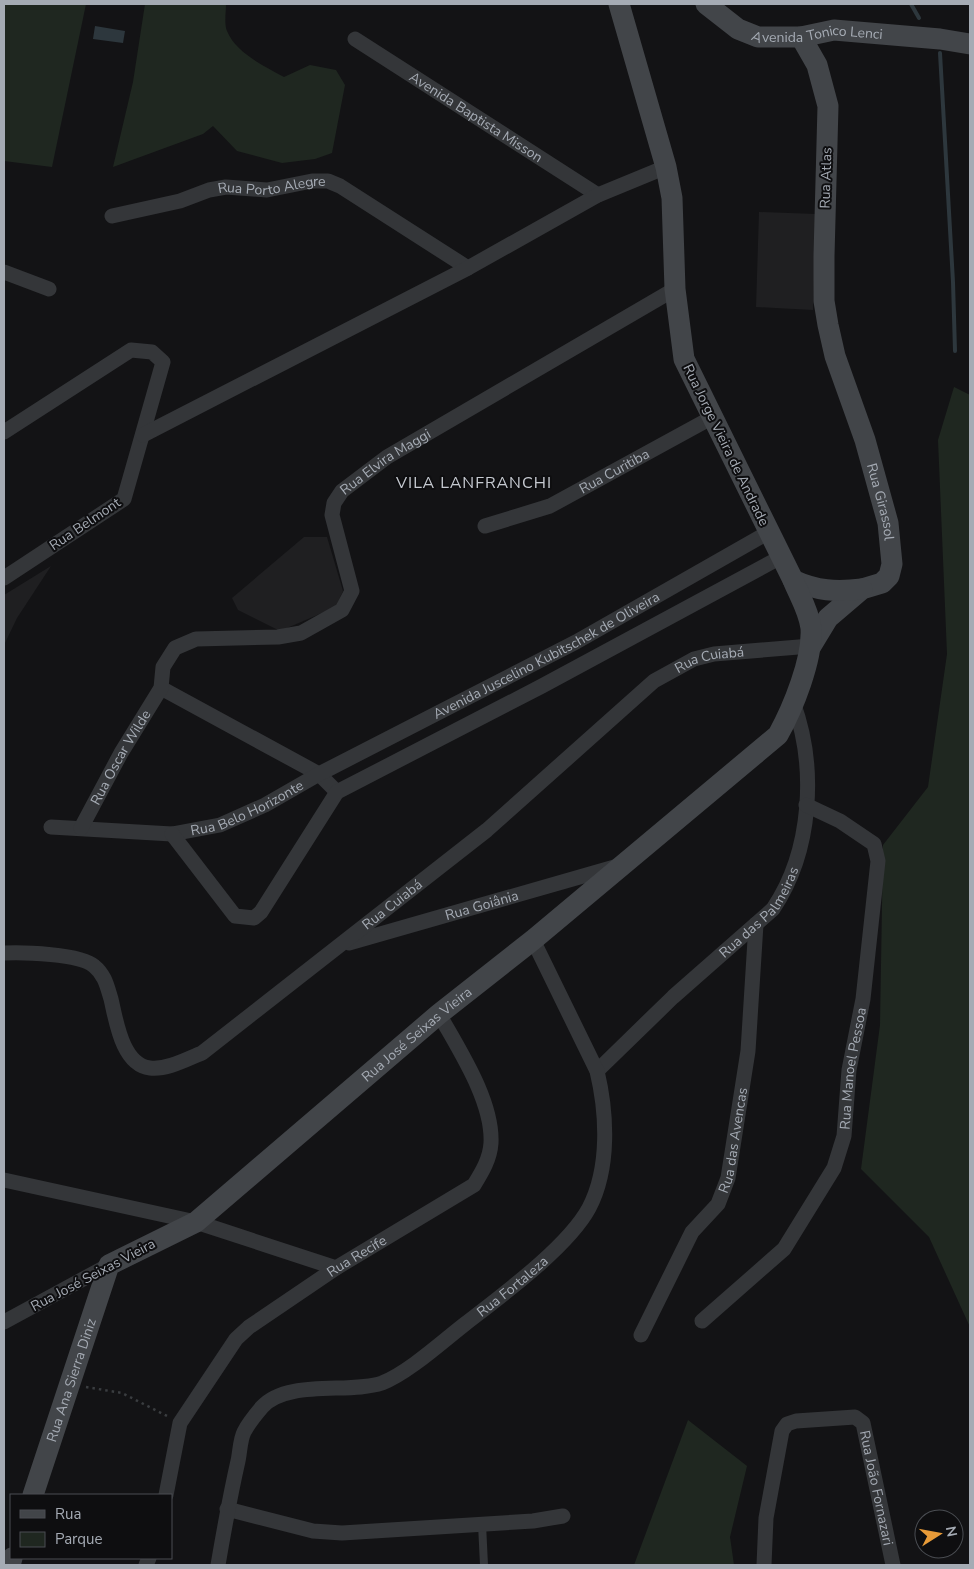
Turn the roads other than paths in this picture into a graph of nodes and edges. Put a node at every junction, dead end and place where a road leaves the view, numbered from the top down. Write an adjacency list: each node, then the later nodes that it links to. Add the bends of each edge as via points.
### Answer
1 (619, 4): 8 (street, Rua Jorge Vieira de Andrade)
2 (706, 4): 4 (street, Avenida Tonico Lenci, via 738,29 758,37)
3 (970, 30): 6 (street, Avenida Tonico Lenci)
4 (801, 36): 6 (street, Avenida Tonico Lenci, via 834,30); 15 (street, Rua Atlas, via 817,65 828,106 824,301)
5 (355, 39): 9 (street, Avenida Baptista Misson)
6 (940, 39): 7 (street, Avenida Tonico Lenci)
7 (970, 44)
8 (666, 167): 9 (street); 14 (street, Rua Jorge Vieira de Andrade, via 672,198)
9 (598, 195): 11 (street)
10 (112, 216): 11 (street, Rua Porto Alegre, via 180,201 209,190 267,190 328,181)
11 (468, 268): 18 (street)
12 (4, 272): 13 (street)
13 (49, 289)
14 (675, 289): 16 (street, Rua Jorge Vieira de Andrade, via 684,359); 28 (street, Rua Elvira Maggi, via 387,457 342,491 332,515 352,591 342,610 301,633 278,637 196,639 175,648 163,666)
15 (828, 325): 24 (street, Rua Girassol, via 888,523 892,564 889,576 882,583)
16 (711, 418): 19 (street, Rua Curitiba, via 550,506); 20 (street, Rua Jorge Vieira de Andrade)
17 (4, 432): 18 (street, Rua Belmont, via 131,350 152,352 163,362)
18 (143, 435): 22 (street, Rua Belmont, via 124,499)
19 (485, 526)
20 (770, 532): 21 (street, Rua Jorge Vieira de Andrade); 25 (street, Avenida Juscelino Kubitschek de Oliveira)
21 (781, 557): 23 (street, Rua Jorge Vieira de Andrade); 27 (street, Avenida Juscelino Kubitschek de Oliveira)
22 (4, 578)
23 (793, 580): 24 (street, via 823,591); 26 (street, Rua Jorge Vieira de Andrade, via 808,618)
24 (862, 589): 26 (street, Rua Girassol, via 828,618)
25 (576, 642): 27 (street); 30 (street, Avenida Juscelino Kubitschek de Oliveira)
26 (811, 646): 29 (street, Rua Jorge Vieira de Andrade); 39 (street, Rua Cuiabá, via 714,654 660,677 486,830)
27 (589, 661): 31 (street, Avenida Juscelino Kubitschek de Oliveira)
28 (162, 688): 30 (street); 34 (street, Rua Oscar Wilde, via 121,753)
29 (793, 702): 32 (street, Rua das Palmeiras, via 806,749); 36 (street, Rua José Seixas Vieira, via 778,735)
30 (319, 774): 31 (street); 35 (street, Rua Belo Horizonte, via 265,805 220,825)
31 (337, 792): 35 (street, via 261,912 254,918 235,916)
32 (806, 805): 37 (street, Rua das Palmeiras, via 804,829 785,891 773,909); 47 (street, Rua Manoel Pessoa, via 840,821 874,844 878,862 863,1000 849,1070 844,1136 834,1168 784,1250)
33 (50, 827): 34 (street, Rua Belo Horizonte)
34 (81, 828): 35 (street, Rua Belo Horizonte)
35 (172, 834)
36 (622, 865): 38 (street, Rua José Seixas Vieira); 39 (street, Rua Goiânia)
37 (756, 924): 42 (street, Rua das Palmeiras); 49 (street, Rua das Avencas, via 748,1051 728,1178 718,1204 692,1232)
38 (534, 940): 41 (street, Rua José Seixas Vieira); 42 (street, Rua Fortaleza)
39 (340, 945): 40 (street, Rua Cuiabá, via 202,1054 176,1064 150,1068 134,1061 122,1042 105,979 93,964 74,958)
40 (5, 952)
41 (439, 1014): 44 (street, Rua José Seixas Vieira); 46 (street, Rua Recife, via 472,1077 488,1120 491,1143 486,1165 474,1185)
42 (596, 1071): 52 (street, Rua Fortaleza, via 604,1112 603,1160 589,1209 573,1230 498,1299 392,1378 372,1386 286,1394 264,1406 244,1432)
43 (4, 1180): 44 (street)
44 (196, 1222): 45 (street, Rua José Seixas Vieira); 46 (street)
45 (110, 1265): 48 (street, Rua José Seixas Vieira); 50 (street, Rua Ana Sierra Diniz)
46 (336, 1268): 51 (street, Rua Recife, via 248,1327 236,1339 180,1423)
47 (702, 1321)
48 (4, 1322)
49 (641, 1334)
50 (33, 1494)
51 (166, 1494)
52 (227, 1509): 54 (street, via 313,1531 342,1533); 55 (street, Rua Fortaleza)
53 (563, 1516): 54 (street)
54 (482, 1524): 56 (lane)
55 (218, 1565)
56 (484, 1565)
57 (764, 1565): 58 (street, Rua João Fornazari, via 766,1518 782,1431 796,1421 855,1417 863,1423)
58 (892, 1565)

